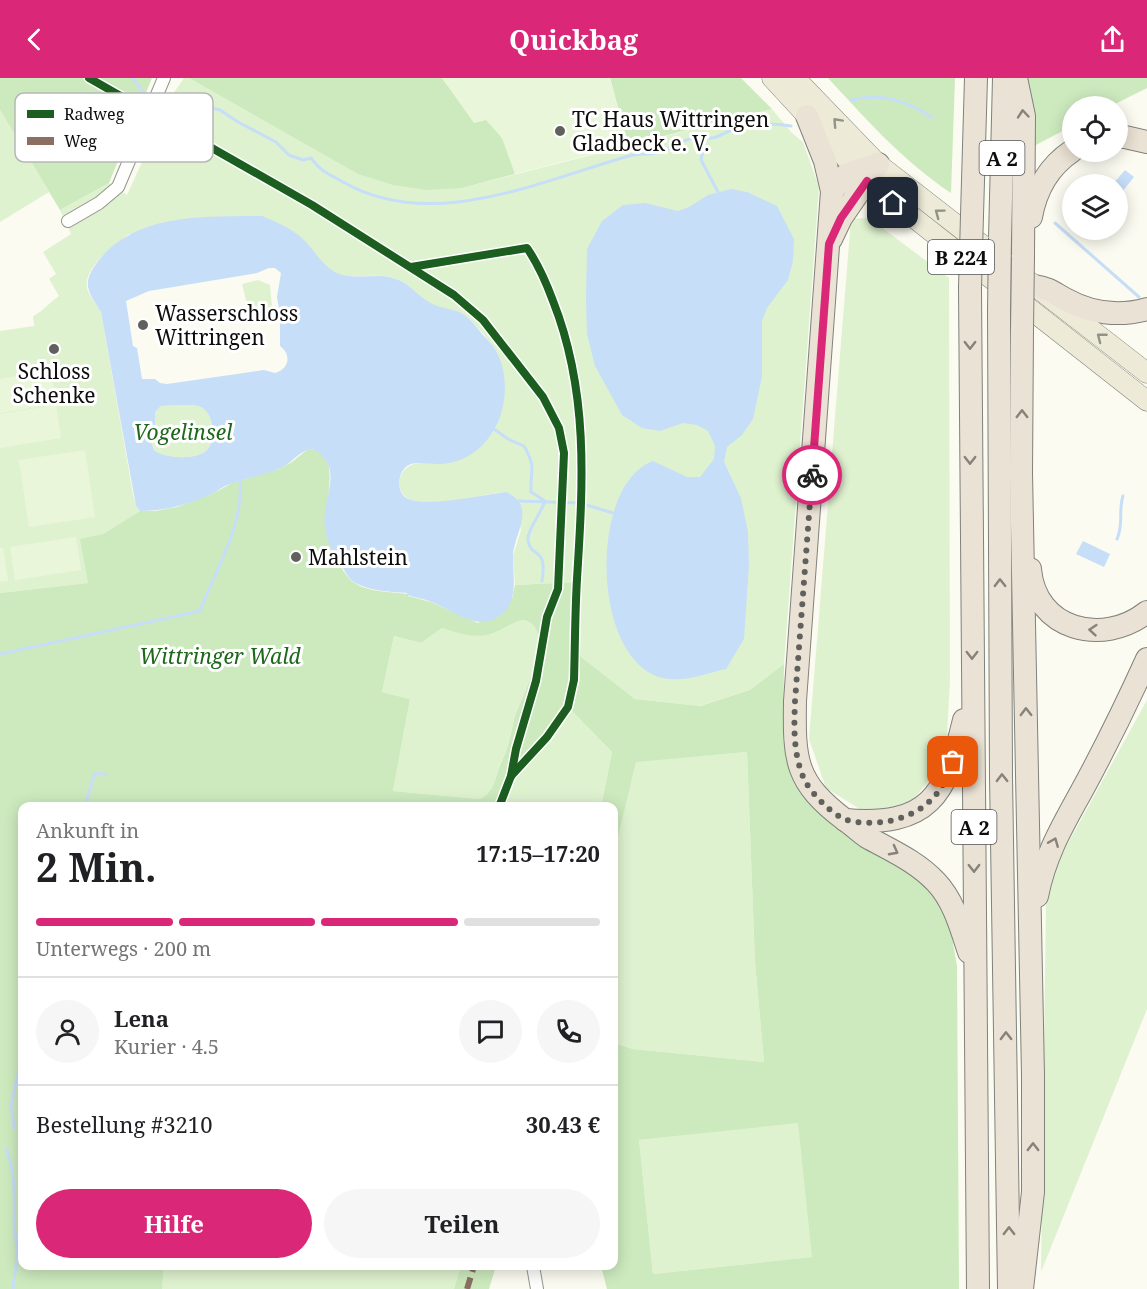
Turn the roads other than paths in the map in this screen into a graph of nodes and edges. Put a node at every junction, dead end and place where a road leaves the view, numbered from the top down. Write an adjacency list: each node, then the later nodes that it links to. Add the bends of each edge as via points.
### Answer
1 (164, 78): 7 (street)
2 (772, 78): 8 (main road, B 224)
3 (795, 78): 13 (main road, B 224, one-way to 3)
4 (975, 78): 25 (highway, A 2, one-way to 25, bridge, via 970,288)
5 (1004, 78): 32 (highway, A 2, one-way to 5, bridge, via 999,311)
6 (1017, 78): 17 (highway, one-way to 6, via 1024,116)
7 (158, 93)
8 (807, 116): 13 (main road, B 224); 14 (highway)
9 (1128, 139): 10 (highway)
10 (1147, 142)
11 (1062, 160): 17 (highway, via 1042,182)
12 (129, 162): 15 (street, via 118,187)
13 (867, 172): 14 (highway, via 838,181); 16 (highway); 18 (main road, B 224, one-way to 13, via 921,200); 21 (main road, B 224, via 1084,354)
14 (832, 190): 16 (highway)
15 (68, 221)
16 (829, 244): 26 (highway, via 794,734 805,780 818,798)
17 (1023, 257): 22 (highway, one-way to 17, bridge)
18 (1035, 286): 19 (highway, via 1096,311 1132,313); 20 (main road, B 224, one-way to 18)
19 (1147, 309)
20 (1147, 374)
21 (1147, 401)
22 (1022, 473): 23 (highway, one-way to 22, via 1126,626 1100,631 1072,626 1052,614 1036,592 1030,574 1027,482); 27 (highway, one-way to 22)
23 (1147, 612)
24 (1147, 659): 27 (highway, one-way to 24, via 1041,875 1057,834)
25 (972, 683): 26 (highway, via 953,762 943,786 929,802 915,813 895,820); 28 (highway, A 2, one-way to 28)
26 (845, 820): 28 (highway, one-way to 28, via 866,836 909,858 937,883 956,915)
27 (1030, 939): 33 (highway, one-way to 27, via 1034,1192)
28 (976, 970): 31 (highway, A 2)
29 (534, 1270): 30 (street)
30 (537, 1289)
31 (978, 1289)
32 (1009, 1289)
33 (1022, 1289)

